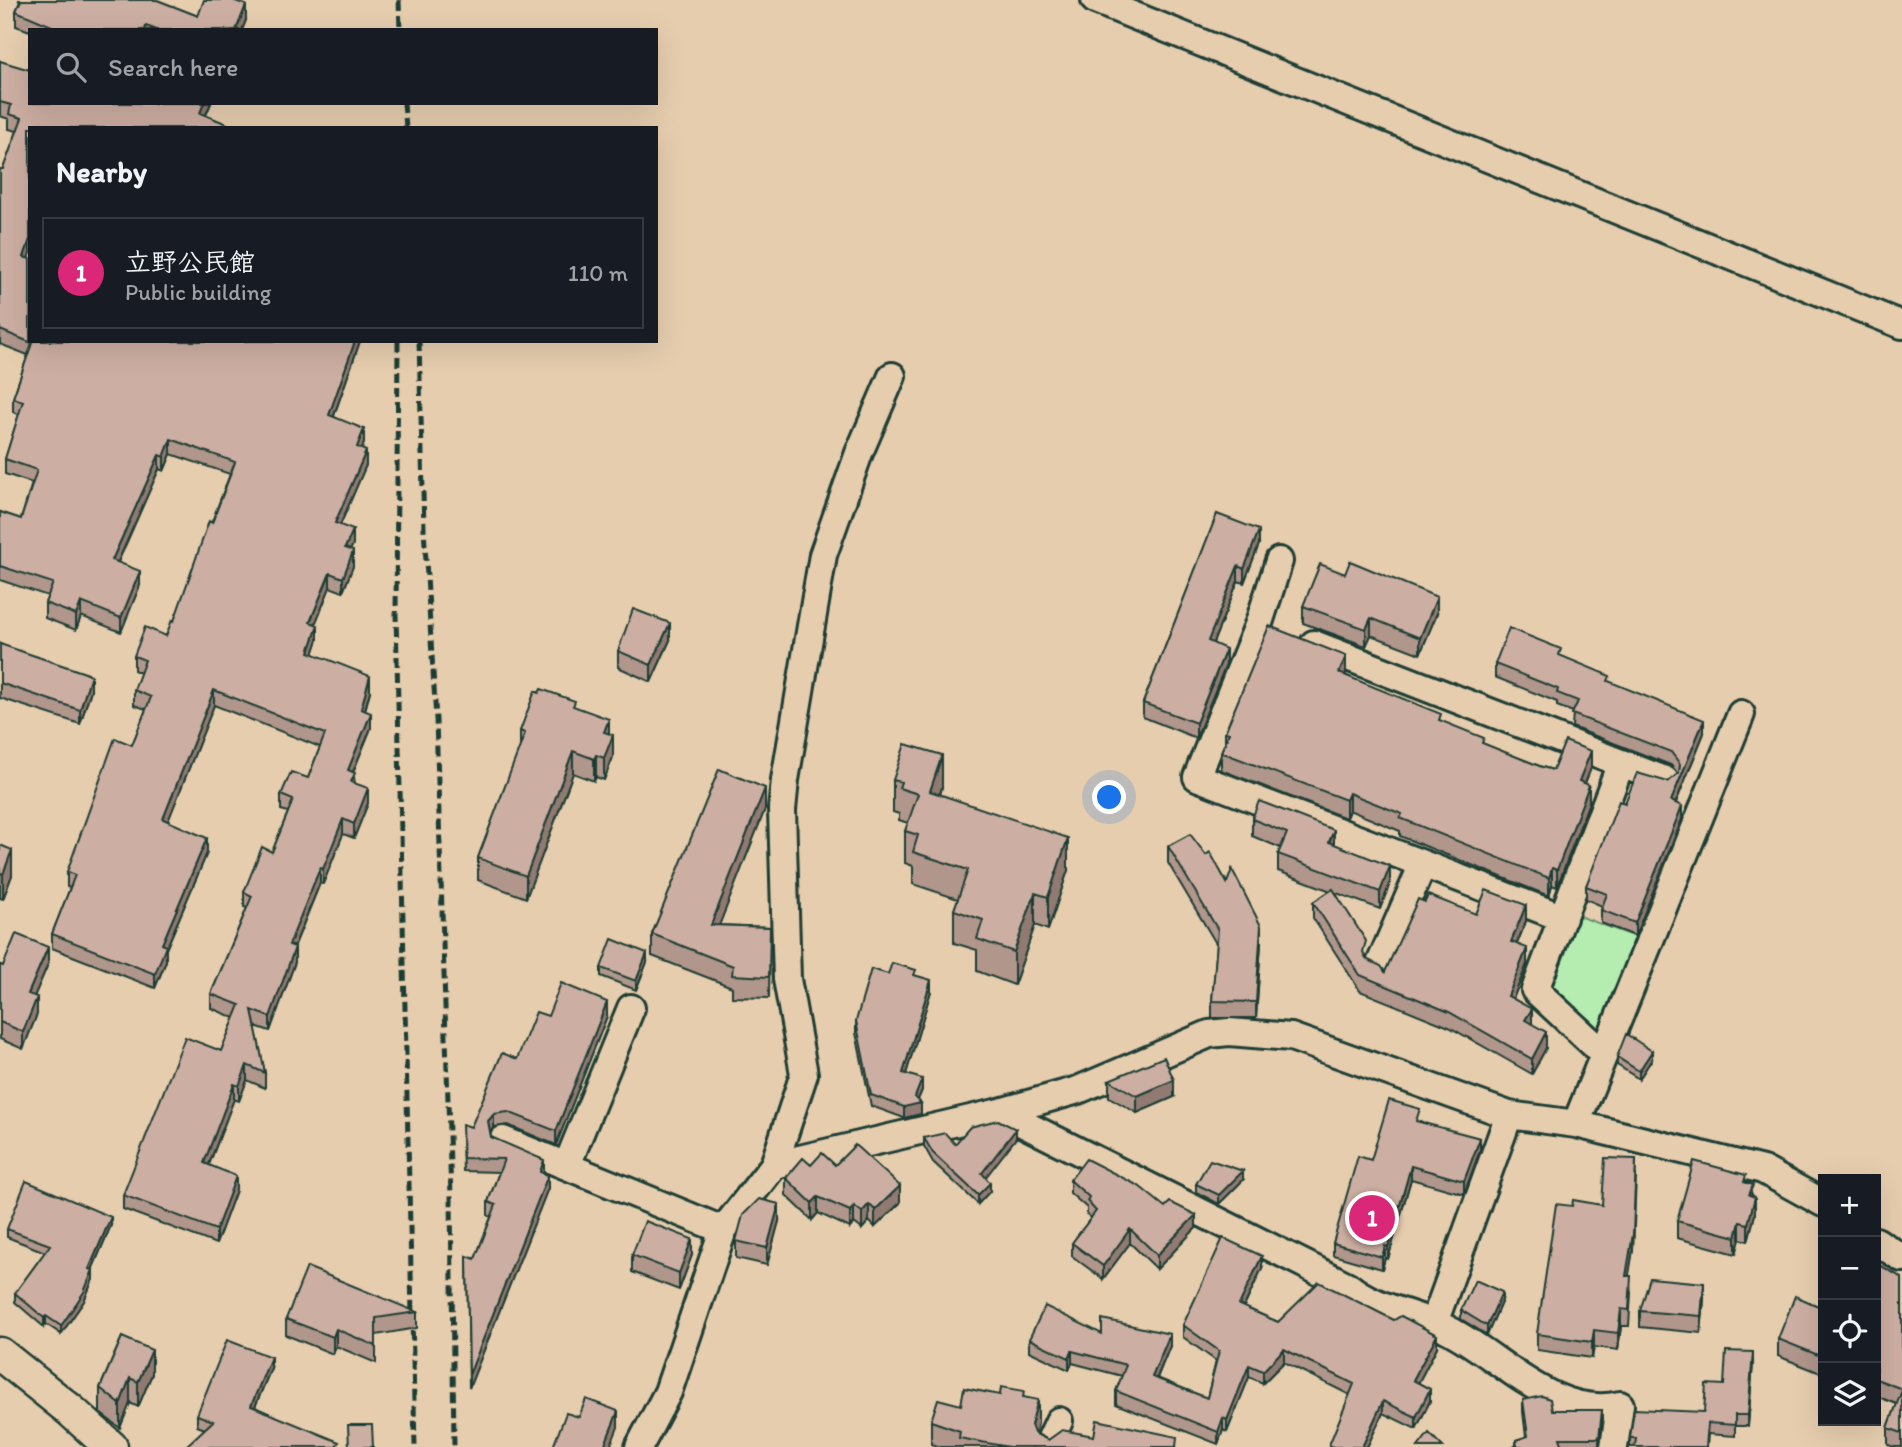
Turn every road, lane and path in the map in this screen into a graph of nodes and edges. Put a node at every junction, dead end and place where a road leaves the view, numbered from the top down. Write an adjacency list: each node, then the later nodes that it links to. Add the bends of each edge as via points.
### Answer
1 (1095, 0): 2 (street)
2 (1902, 325)
3 (892, 376): 19 (street, via 823,555 785,780 787,979 804,1074)
4 (1279, 561): 5 (street)
5 (1259, 623): 7 (street); 9 (street, via 1197,777)
6 (1741, 714): 13 (street)
7 (1621, 763): 8 (street); 10 (street)
8 (1665, 780)
9 (1423, 864): 10 (street); 11 (street)
10 (1563, 918): 13 (street, via 1535,990)
11 (1379, 966)
12 (631, 1007): 18 (street)
13 (1604, 1054): 16 (street)
14 (1000, 1112): 15 (street, via 1078,1090 1209,1034 1229,1032 1291,1037); 19 (street); 24 (street, via 1225,1222 1361,1297)
15 (1508, 1115): 16 (street); 24 (street)
16 (1576, 1124): 20 (street, via 1763,1170)
17 (503, 1140): 18 (street)
18 (567, 1165): 21 (street)
19 (774, 1165): 21 (street)
20 (1818, 1200)
21 (723, 1230): 28 (street, via 668,1392)
22 (1881, 1244): 23 (street)
23 (1902, 1258)
24 (1434, 1323): 30 (street, via 1532,1384 1587,1407 1620,1405)
25 (0, 1354): 27 (street)
26 (1059, 1421): 29 (street)
27 (111, 1447)
28 (639, 1447)
29 (1047, 1447)
30 (1614, 1447)

